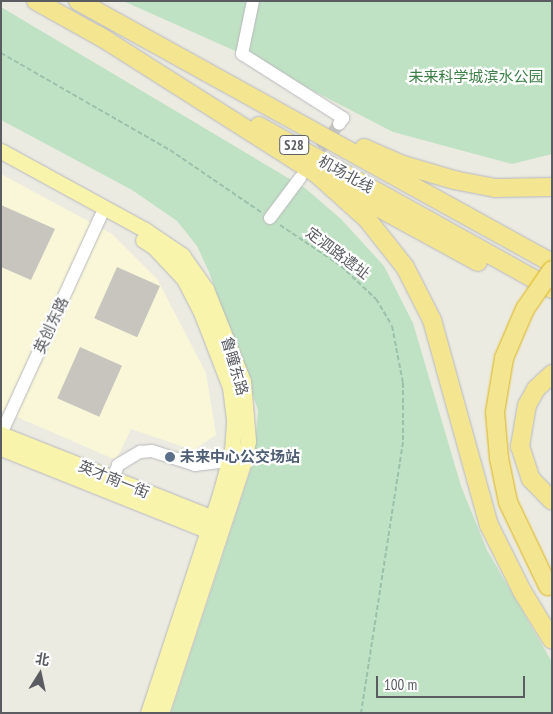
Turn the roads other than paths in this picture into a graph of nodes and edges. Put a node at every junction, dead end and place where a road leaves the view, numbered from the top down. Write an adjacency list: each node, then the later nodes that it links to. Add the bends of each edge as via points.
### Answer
1 (36, 1): 4 (highway, 机场北线 / S28)
2 (78, 1): 5 (highway, 机场北线 / S28)
3 (253, 1): 6 (street, via 242,54 343,118)
4 (98, 35): 9 (highway); 15 (highway, 机场北线 / S28)
5 (265, 104): 10 (highway, via 403,165 454,180 495,188); 13 (highway, 机场北线 / S28)
6 (339, 124)
7 (1, 151): 23 (main road, 鲁瞳东路, via 145,230 182,254 206,289 243,381 247,418 243,464)
8 (1, 162): 11 (main road, 鲁瞳东路)
9 (308, 176): 12 (street); 16 (highway); 25 (highway, via 367,219 400,260 432,320 490,525 522,590)
10 (552, 187)
11 (101, 216): 18 (street, 英创东路); 20 (main road, 鲁瞳东路, via 154,247 188,287 230,387 234,433)
12 (270, 218)
13 (552, 263)
14 (552, 270): 24 (highway, bridge, via 525,309 504,358 495,412 499,458 508,502)
15 (552, 289)
16 (552, 302)
17 (549, 376): 22 (highway, via 527,405 520,446 531,479)
18 (1, 434): 21 (main road, 英才南一街)
19 (1, 448): 23 (main road, 英才南一街)
20 (229, 461): 21 (street, via 195,465 152,451 140,452 118,465); 23 (main road, 鲁瞳东路)
21 (113, 478): 23 (main road, 英才南一街)
22 (552, 501)
23 (216, 526): 26 (main road, 鲁瞳东路); 27 (main road, 鲁瞳东路)
24 (550, 590)
25 (552, 640)
26 (148, 713)
27 (161, 713)

